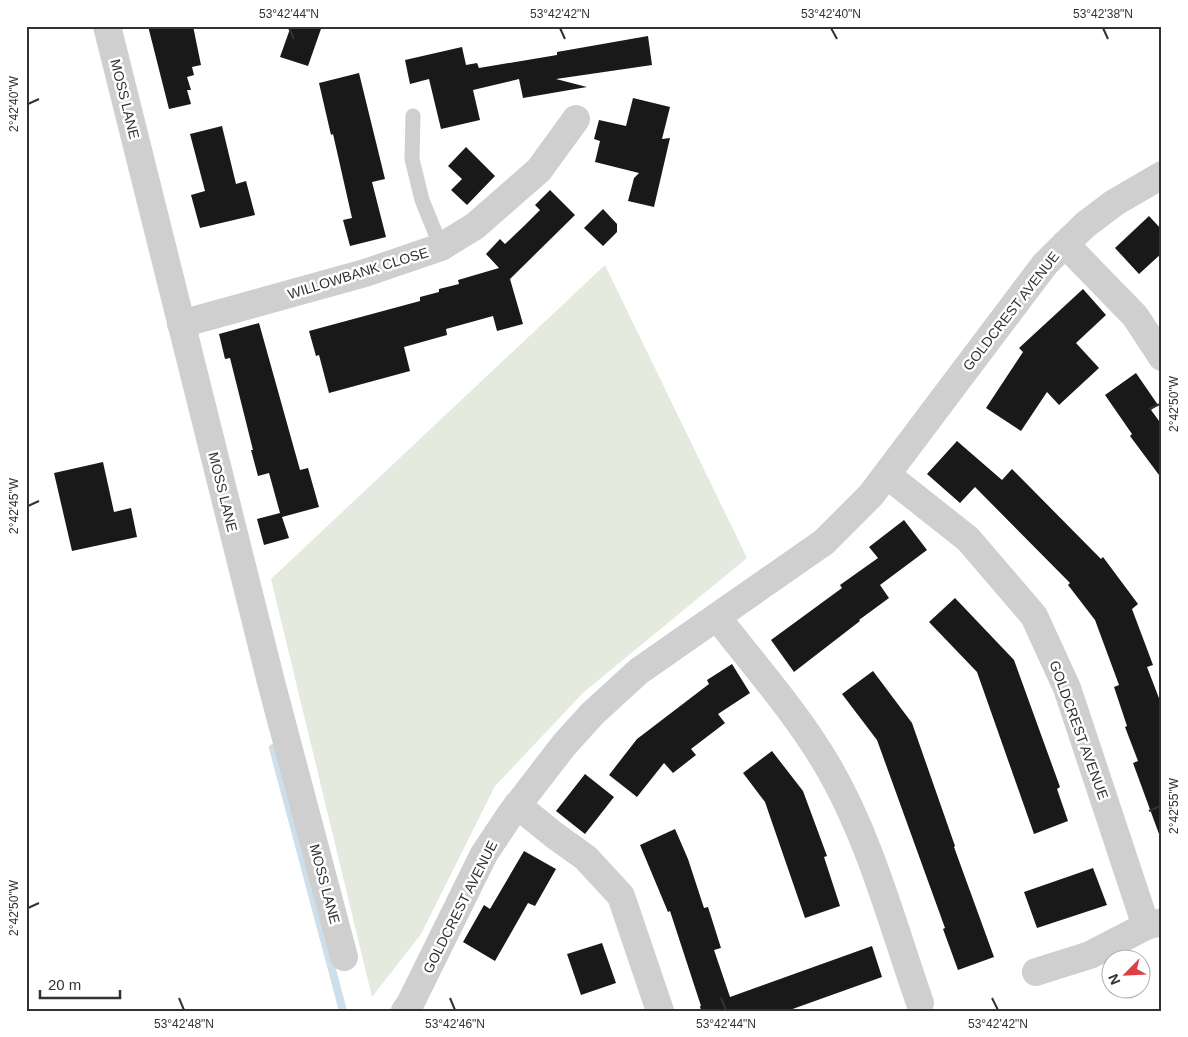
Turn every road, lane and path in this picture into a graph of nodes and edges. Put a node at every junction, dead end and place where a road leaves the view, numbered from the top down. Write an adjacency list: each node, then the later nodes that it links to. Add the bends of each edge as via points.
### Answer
1 (107, 26): 7 (street, MOSS LANE)
2 (413, 116): 6 (lane, via 412,158 422,200)
3 (576, 119): 6 (street, WILLOWBANK CLOSE, via 539,170 475,226)
4 (1162, 175): 5 (street, GOLDCREST AVENUE, via 1114,203)
5 (1065, 244): 8 (street, via 1136,316); 9 (street, GOLDCREST AVENUE, via 1045,264)
6 (441, 247): 7 (street, WILLOWBANK CLOSE, via 364,273)
7 (181, 324): 13 (street, MOSS LANE)
8 (1162, 357)
9 (887, 474): 10 (street, GOLDCREST AVENUE, via 872,495 824,542); 12 (street, GOLDCREST AVENUE, via 968,539 1034,616 1067,688)
10 (717, 617): 11 (street, GOLDCREST AVENUE, via 639,671 592,714 564,744); 15 (street, via 804,729 842,793 864,841)
11 (517, 805): 16 (street, GOLDCREST AVENUE, via 484,854 435,957); 17 (street, via 586,858 621,896)
12 (1154, 924): 14 (street, via 1090,955)
13 (344, 956)
14 (1036, 972)
15 (920, 1003)
16 (405, 1011)
17 (660, 1011)

